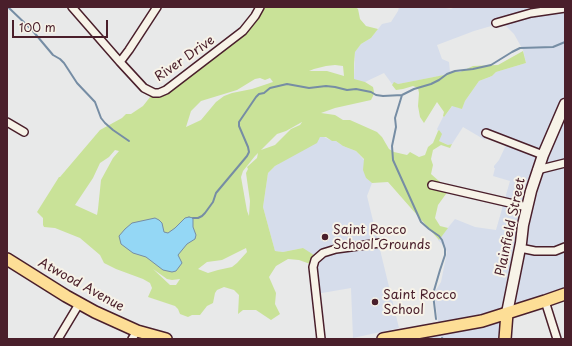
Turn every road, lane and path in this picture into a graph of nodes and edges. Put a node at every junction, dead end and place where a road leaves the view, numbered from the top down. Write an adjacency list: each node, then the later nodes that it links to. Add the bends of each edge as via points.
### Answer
1 (72, 7): 6 (street, River Drive)
2 (157, 7): 6 (street)
3 (260, 7): 6 (street, River Drive, via 243,31 159,93 147,90)
4 (565, 8): 5 (street, via 531,13)
5 (496, 23)
6 (120, 62)
7 (565, 104): 11 (main road, Plainfield Street)
8 (7, 122): 9 (street)
9 (24, 132)
10 (486, 133): 11 (street)
11 (543, 155): 13 (main road, Plainfield Street)
12 (565, 163): 13 (street)
13 (537, 170): 15 (main road, Plainfield Street)
14 (432, 185): 15 (street)
15 (527, 208): 18 (main road, Plainfield Street)
16 (380, 243): 27 (street, via 336,249 323,253 315,260 313,266)
17 (565, 247): 18 (street, via 556,251)
18 (520, 248): 23 (main road, Plainfield Street)
19 (7, 259): 22 (main road, Atwood Avenue)
20 (565, 294): 21 (main road)
21 (545, 302): 23 (main road); 30 (street)
22 (79, 304): 24 (main road, Atwood Avenue, via 114,321); 25 (street)
23 (507, 313): 28 (main road, via 482,321); 29 (main road)
24 (135, 335): 26 (main road, Atwood Avenue)
25 (58, 339)
26 (166, 339)
27 (321, 339)
28 (383, 339)
29 (505, 339)
30 (556, 339)

